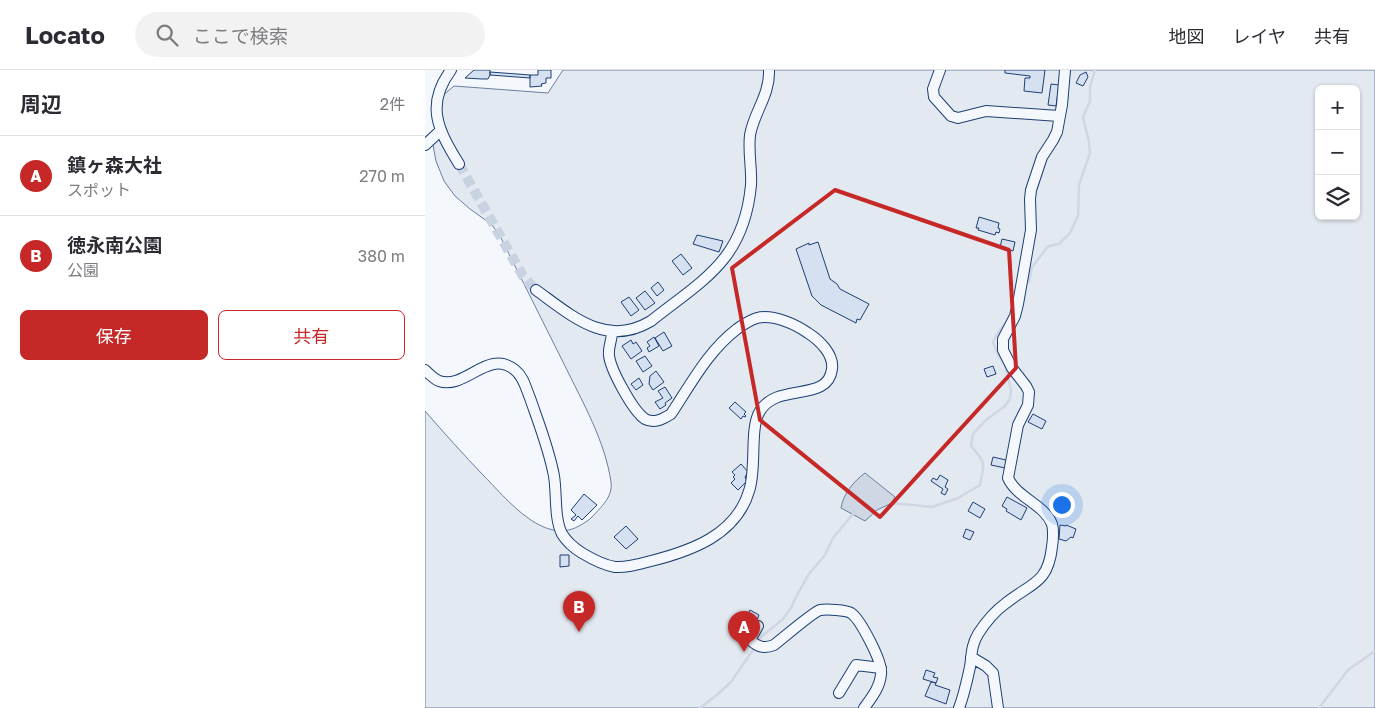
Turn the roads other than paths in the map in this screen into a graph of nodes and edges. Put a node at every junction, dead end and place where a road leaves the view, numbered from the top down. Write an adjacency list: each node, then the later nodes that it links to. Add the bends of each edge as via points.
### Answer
1 (451, 70): 6 (street, via 437,88 433,101)
2 (769, 70): 10 (street, via 767,88 749,139 749,201 736,242 712,273 651,321 640,328)
3 (940, 70): 5 (street, via 933,89 934,97 951,116 959,118 986,111)
4 (1065, 70): 5 (street)
5 (1059, 116): 13 (street, via 1057,132 1042,157 1031,190 1031,230 1018,304 1003,339 1003,350 1029,392 1008,478 1012,486 1047,516 1053,526 1051,561 1044,574 1005,603 990,619 972,645)
6 (439, 132): 7 (street); 8 (street)
7 (425, 145)
8 (459, 164)
9 (536, 290): 10 (street, via 592,327)
10 (612, 332): 11 (street, via 611,364 634,407 646,419 654,421 671,414 721,342 759,317 774,318 808,332 825,348 832,362 831,375 824,385 779,396 761,408 757,415 750,489 731,523 691,549 642,563 617,567 607,565 582,553 562,534 554,476 543,432 521,377 515,370 494,364 450,382 439,382)
11 (425, 370)
12 (758, 626): 14 (street, via 750,640 768,648 820,610 847,611 860,623)
13 (971, 657): 17 (street); 18 (street, via 993,673)
14 (881, 668): 15 (street, via 856,665); 16 (street, via 879,686)
15 (839, 693)
16 (864, 708)
17 (959, 708)
18 (998, 708)

